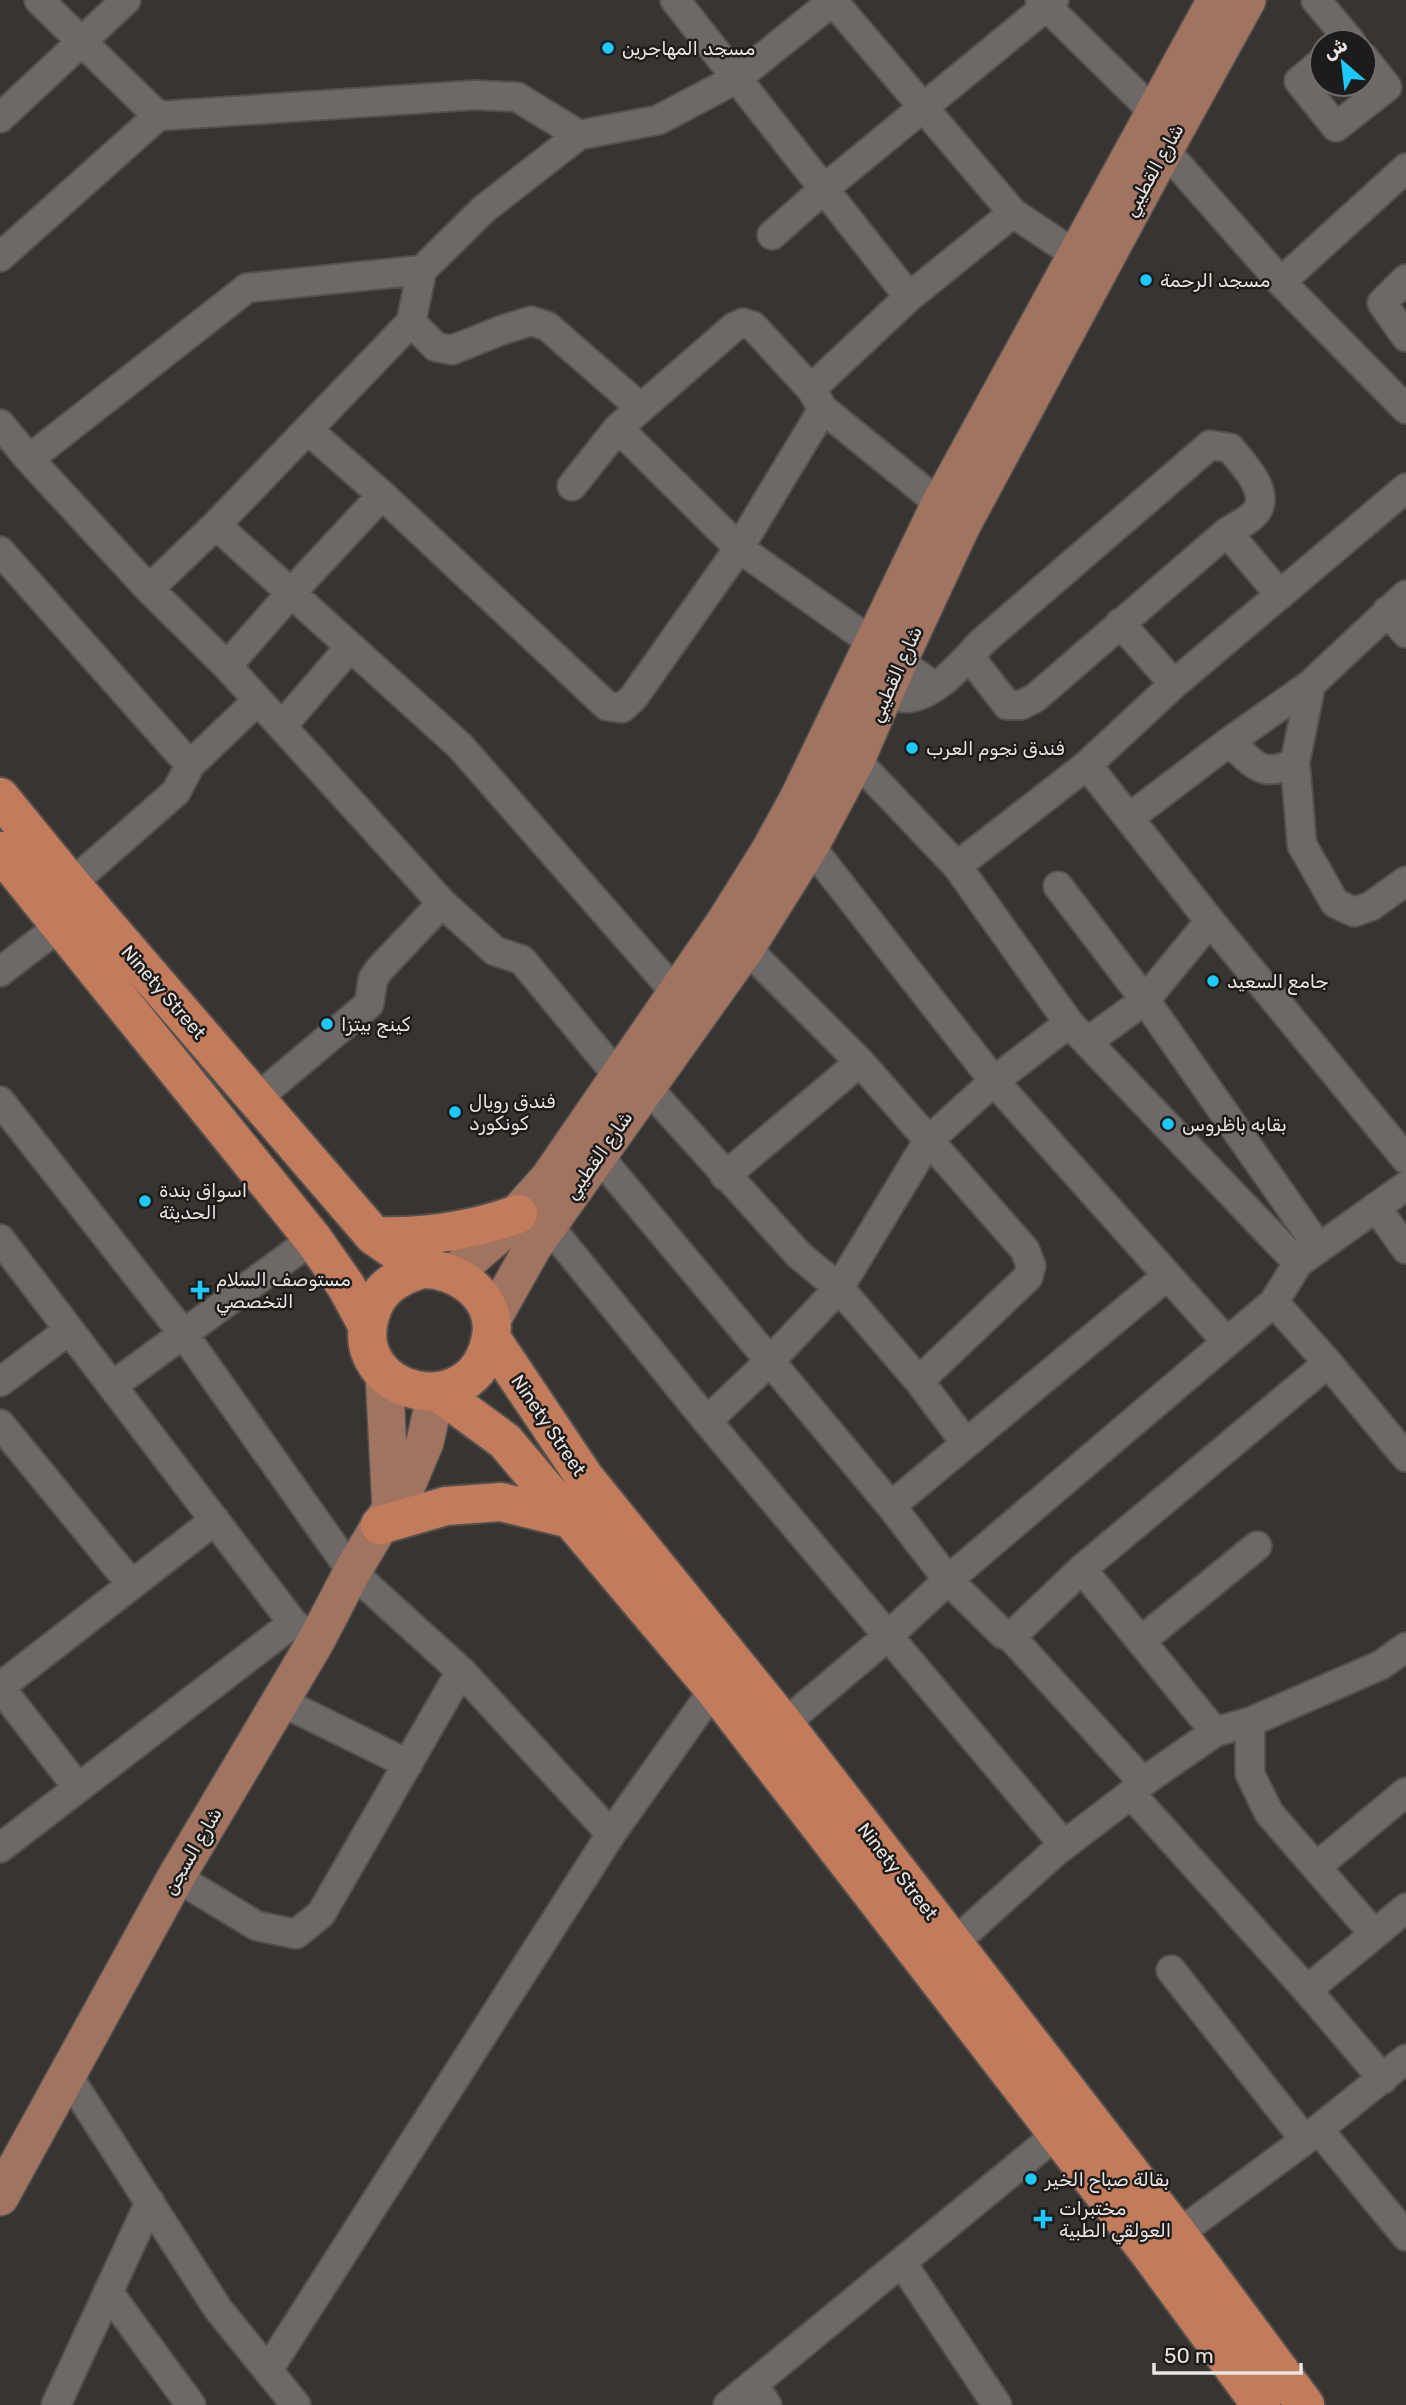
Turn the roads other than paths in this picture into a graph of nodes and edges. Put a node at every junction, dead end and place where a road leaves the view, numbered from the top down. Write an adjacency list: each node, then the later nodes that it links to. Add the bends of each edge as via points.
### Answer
1 (39, 0): 10 (street)
2 (126, 0): 10 (street)
3 (675, 0): 13 (street)
4 (833, 0): 13 (street); 18 (street)
5 (1216, 0): 19 (main road, شارع القطيبي)
6 (1247, 0): 23 (main road, شارع القطيبي)
7 (1316, 0): 9 (street)
8 (1046, 2): 18 (street); 19 (street)
9 (1339, 28)
10 (82, 42): 20 (street); 21 (street)
11 (1308, 74): 14 (street, via 1299,81)
12 (1378, 76): 15 (street, via 1387,87)
13 (736, 79): 22 (street, via 658,120); 25 (street)
14 (1308, 92)
15 (1378, 94)
16 (1313, 98): 17 (street, via 1336,127)
17 (1373, 98)
18 (924, 107): 25 (street); 26 (street)
19 (1154, 112): 28 (main road, شارع القطيبي)
20 (158, 116): 22 (street, via 517,97); 29 (street)
21 (0, 118)
22 (579, 135): 30 (street, via 484,209)
23 (1164, 149): 32 (street); 59 (main road, شارع القطيبي)
24 (1406, 167): 32 (street)
25 (825, 188): 27 (street); 33 (street)
26 (1013, 213): 28 (street); 33 (street)
27 (772, 235)
28 (1076, 255): 46 (main road, شارع القطيبي)
29 (0, 257)
30 (422, 271): 34 (street); 42 (street, via 247,288)
31 (1406, 279): 35 (street, via 1382,303)
32 (1281, 282): 38 (street)
33 (909, 297): 36 (street)
34 (411, 322): 37 (street, via 436,347 452,350 531,321 547,327); 41 (street)
35 (1406, 337)
36 (817, 399): 37 (street, via 753,326 743,323); 46 (street); 49 (street)
37 (641, 408): 40 (street)
38 (1406, 409)
39 (0, 424): 42 (street)
40 (618, 428): 43 (street); 49 (street)
41 (308, 429): 45 (street); 47 (street)
42 (29, 459): 51 (street)
43 (572, 486)
44 (1406, 488): 53 (street)
45 (382, 495): 49 (street, via 607,706 622,708 633,698); 52 (street)
46 (940, 505): 59 (main road, شارع القطيبي)
47 (216, 525): 51 (street); 52 (street)
48 (1227, 532): 53 (street); 55 (street); 58 (street, via 1254,515 1259,484 1230,448 1210,445)
49 (739, 548): 59 (street)
50 (0, 551): 68 (street)
51 (149, 589): 60 (street)
52 (291, 593): 57 (street); 60 (street)
53 (1280, 595): 61 (street)
54 (1397, 603): 56 (street); 62 (street)
55 (1119, 623): 58 (street, via 1035,698 1021,705 1007,705); 61 (street)
56 (1406, 633)
57 (350, 647): 64 (street); 83 (street, via 460,746)
58 (969, 656): 59 (street, via 935,687 908,698)
59 (886, 665): 66 (main road, شارع القطيبي); 83 (main road, شارع القطيبي)
60 (227, 666): 63 (street)
61 (1174, 684): 69 (street)
62 (1311, 684): 65 (street); 67 (street)
63 (258, 700): 64 (street); 68 (street)
64 (282, 726): 78 (street)
65 (1228, 742): 67 (street, via 1263,771 1280,770); 71 (street)
66 (856, 760): 72 (main road, شارع القطيبي); 74 (street)
67 (1295, 762): 75 (street, via 1302,845 1335,903 1354,912 1371,906)
68 (190, 765): 76 (street, via 176,792)
69 (1087, 765): 71 (street); 74 (street)
70 (0, 797): 76 (highway, Ninety Street)
71 (1129, 818): 79 (street)
72 (810, 846): 81 (main road, شارع القطيبي); 87 (street)
73 (0, 851): 80 (highway, Ninety Street)
74 (957, 866): 85 (street)
75 (1406, 881)
76 (71, 884): 89 (highway, Ninety Street)
77 (1058, 886): 84 (street)
78 (442, 903): 88 (street, via 495,951 522,960); 89 (street, via 378,971 369,1004)
79 (1210, 921): 84 (street); 93 (street)
80 (61, 925): 82 (street); 100 (highway, Ninety Street)
81 (746, 948): 86 (street); 88 (main road, شارع القطيبي)
82 (0, 972)
83 (676, 993): 88 (main road, شارع القطيبي)
84 (1145, 1000): 85 (street); 102 (street)
85 (1078, 1032): 87 (street); 102 (street)
86 (860, 1062): 91 (street); 94 (street)
87 (995, 1081): 91 (street); 104 (street)
88 (633, 1082): 92 (main road, شارع القطيبي); 94 (street)
89 (256, 1099): 98 (highway, Ninety Street)
90 (0, 1101): 110 (street)
91 (928, 1142): 105 (street); 115 (street, via 1025,1250 1031,1266 1028,1277)
92 (589, 1145): 97 (main road, شارع القطيبي, via 549,1178); 112 (street)
93 (1406, 1159)
94 (725, 1176): 105 (street, via 799,1255)
95 (1406, 1186): 96 (street)
96 (1376, 1207): 101 (street); 102 (street)
97 (533, 1219): 98 (highway, via 432,1236); 103 (main road, شارع القطيبي); 108 (main road, شارع القطيبي, via 518,1270); 119 (street)
98 (374, 1236): 103 (highway, Ninety Street)
99 (0, 1239): 109 (street)
100 (313, 1239): 107 (highway, Ninety Street); 110 (street)
101 (1406, 1249)
102 (1308, 1256): 106 (street)
103 (437, 1272): 107 (highway, via 401,1275 384,1288); 108 (highway, via 475,1289)
104 (1167, 1276): 111 (street); 121 (street)
105 (839, 1287): 112 (street); 115 (street)
106 (1274, 1302): 111 (street); 113 (street)
107 (367, 1325): 114 (highway, via 370,1351)
108 (492, 1328): 118 (highway, via 485,1357 474,1374); 142 (highway, Ninety Street, via 585,1478)
109 (69, 1330): 116 (street); 117 (street)
110 (182, 1332): 117 (street); 129 (street)
111 (1226, 1341): 130 (street)
112 (770, 1361): 119 (street); 123 (street)
113 (1328, 1363): 122 (street); 128 (street)
114 (384, 1373): 118 (highway, via 408,1389); 124 (main road)
115 (919, 1381): 121 (street)
116 (0, 1382)
117 (112, 1385): 126 (street)
118 (437, 1392): 124 (main road, شارع السجن, via 425,1442 406,1487); 125 (highway, Ninety Street, via 505,1441)
119 (707, 1421): 133 (street)
120 (0, 1424): 131 (street)
121 (965, 1442): 123 (street)
122 (1406, 1457)
123 (891, 1506): 130 (street)
124 (385, 1517): 125 (highway, via 501,1502); 129 (main road, شارع السجن)
125 (571, 1519): 139 (highway, Ninety Street)
126 (215, 1520): 131 (street); 132 (street)
127 (1257, 1546): 135 (street)
128 (1082, 1569): 134 (street); 135 (street)
129 (352, 1573): 132 (main road, شارع السجن); 137 (street)
130 (948, 1580): 133 (street); 134 (street, via 1003,1634)
131 (132, 1585): 138 (street)
132 (305, 1632): 140 (main road, شارع السجن); 145 (street)
133 (888, 1636): 142 (street); 149 (street)
134 (1012, 1637): 146 (street)
135 (1142, 1640): 143 (street)
136 (1406, 1647): 141 (street, via 1381,1665)
137 (461, 1671): 144 (street); 148 (street)
138 (0, 1687): 145 (street)
139 (714, 1689): 148 (street); 160 (highway, Ninety Street)
140 (280, 1701): 144 (street); 152 (main road, شارع السجن)
141 (1250, 1722): 143 (street); 151 (street, via 1250,1774 1269,1813)
142 (784, 1724): 155 (highway, Ninety Street)
143 (1215, 1731): 146 (street)
144 (408, 1764): 152 (street, via 321,1914 296,1934 257,1926)
145 (78, 1788): 150 (street)
146 (1137, 1788): 149 (street); 157 (street)
147 (1406, 1792): 151 (street)
148 (611, 1833): 168 (street)
149 (1064, 1845): 155 (street)
150 (0, 1848)
151 (1316, 1867): 154 (street)
152 (176, 1877): 159 (main road, شارع السجن)
153 (1406, 1908): 154 (street)
154 (1374, 1934): 157 (street)
155 (953, 1944): 165 (highway, Ninety Street)
156 (1171, 1970): 161 (street)
157 (1307, 1990): 158 (street)
158 (1398, 2069): 161 (street)
159 (66, 2073): 162 (main road, شارع السجن); 163 (street)
160 (1056, 2135): 165 (highway, Ninety Street); 166 (street)
161 (1312, 2135): 164 (street); 165 (street)
162 (0, 2197)
163 (150, 2202): 167 (street); 168 (street, via 218,2309)
164 (1406, 2236)
165 (1164, 2244): 175 (highway, Ninety Street); 176 (highway, Ninety Street)
166 (902, 2263): 169 (street); 174 (street)
167 (108, 2292): 171 (street); 172 (street)
168 (268, 2370): 170 (street)
169 (760, 2395): 173 (street)
170 (287, 2402)
171 (56, 2405)
172 (191, 2405)
173 (728, 2405)
174 (997, 2405)
175 (1261, 2405)
176 (1305, 2405)

